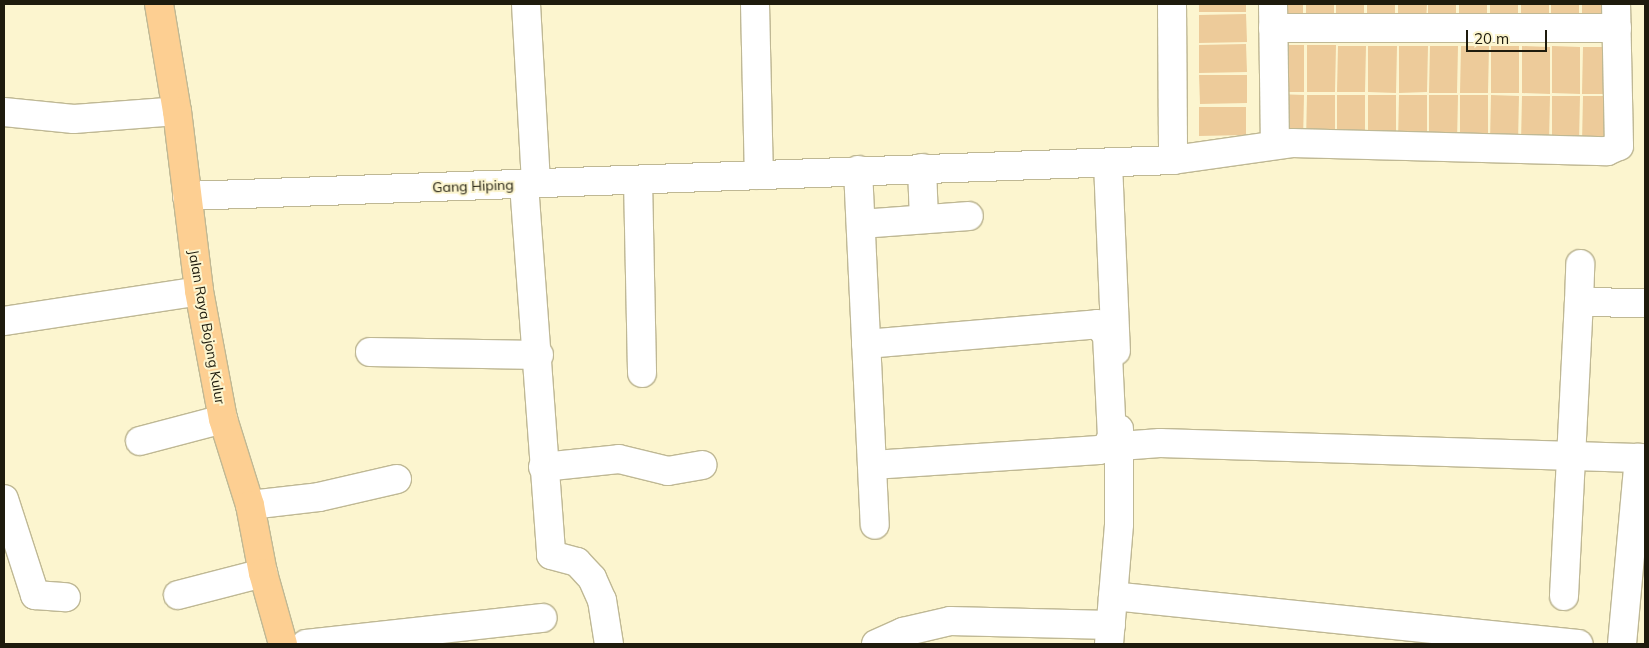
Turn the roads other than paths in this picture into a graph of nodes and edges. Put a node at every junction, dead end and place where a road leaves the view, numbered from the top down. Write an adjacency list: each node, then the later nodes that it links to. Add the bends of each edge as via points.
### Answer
1 (159, 4): 7 (main road, Jalan Raya Bojong Kulur)
2 (526, 4): 16 (street)
3 (755, 4): 14 (street)
4 (1172, 4): 10 (street)
5 (1273, 16): 6 (street); 9 (street)
6 (1616, 16): 9 (street, Gang Hiping, via 1619,146 1607,151)
7 (177, 111): 8 (street, via 74,118); 17 (main road, Jalan Raya Bojong Kulur)
8 (4, 112)
9 (1275, 144): 10 (street, Gang Hiping)
10 (1173, 160): 11 (street, Gang Hiping)
11 (1108, 162): 12 (street, Gang Hiping); 32 (street)
12 (922, 168): 13 (street, Gang Hiping); 19 (street)
13 (858, 170): 14 (street, Gang Hiping); 20 (street)
14 (759, 175): 15 (street, Gang Hiping)
15 (638, 180): 16 (street, Gang Hiping); 29 (street)
16 (530, 184): 17 (street, Gang Hiping); 28 (street)
17 (187, 196): 22 (main road, Jalan Raya Bojong Kulur)
18 (968, 216): 19 (street)
19 (924, 219): 20 (street)
20 (861, 224): 26 (street)
21 (1580, 264): 23 (street)
22 (199, 291): 25 (street); 30 (main road, Jalan Raya Bojong Kulur)
23 (1579, 302): 24 (street); 33 (street)
24 (1645, 303)
25 (4, 321)
26 (866, 344): 36 (street); 36 (street, via 1098,324 1107,335 1112,437 1106,448)
27 (370, 352): 28 (street)
28 (538, 355): 37 (street)
29 (642, 373)
30 (223, 420): 31 (street); 40 (main road, Jalan Raya Bojong Kulur)
31 (140, 441)
32 (1120, 446): 33 (street, via 1160,443); 44 (street)
33 (1570, 458): 34 (street); 45 (street)
34 (1642, 458): 55 (street)
35 (702, 465): 37 (street, via 668,470 618,459)
36 (872, 465): 41 (street)
37 (543, 467): 52 (street, via 551,555 577,562 592,578 602,600)
38 (397, 479): 40 (street, via 319,497)
39 (4, 499): 46 (street, via 35,595)
40 (250, 505): 42 (main road, Jalan Raya Bojong Kulur)
41 (875, 525)
42 (263, 573): 43 (street); 50 (main road, Jalan Raya Bojong Kulur)
43 (178, 594)
44 (1113, 596): 48 (street); 49 (street)
45 (1564, 596)
46 (66, 597)
47 (543, 618): 51 (street)
48 (1361, 633): 54 (street)
49 (1110, 634): 53 (street, via 950,621 903,632)
50 (283, 644)
51 (306, 644)
52 (604, 644)
53 (876, 644)
54 (1579, 644)
55 (1622, 644)

